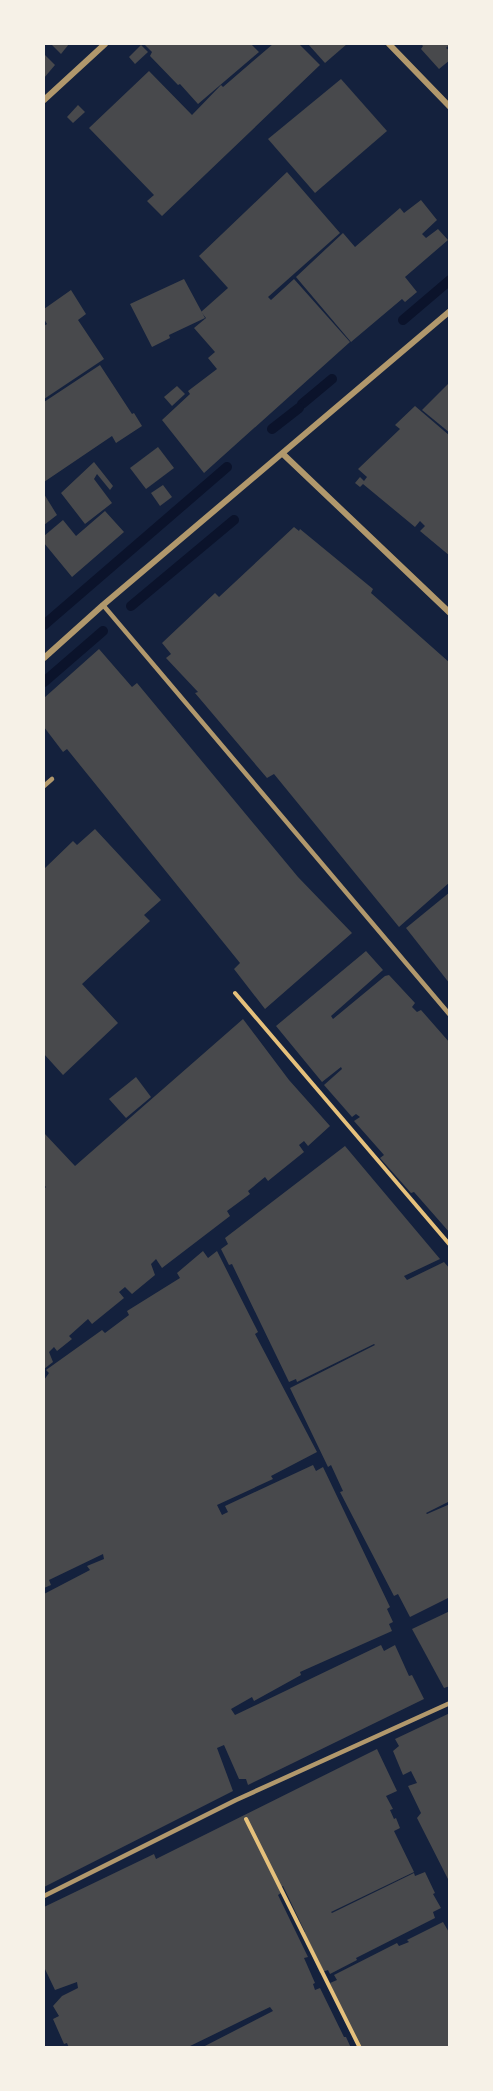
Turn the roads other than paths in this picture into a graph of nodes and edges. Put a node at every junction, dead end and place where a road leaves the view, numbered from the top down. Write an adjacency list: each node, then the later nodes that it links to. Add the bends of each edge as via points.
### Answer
1 (105, 44): 3 (street)
2 (389, 44): 4 (street)
3 (44, 99)
4 (450, 107)
5 (450, 311): 6 (street)
6 (283, 454): 7 (street); 8 (street)
7 (103, 605): 9 (street); 12 (lane)
8 (450, 613)
9 (44, 658)
10 (52, 779): 11 (lane)
11 (44, 786)
12 (450, 1015)
13 (450, 1703): 14 (lane, via 236,1800)
14 (44, 1896)

